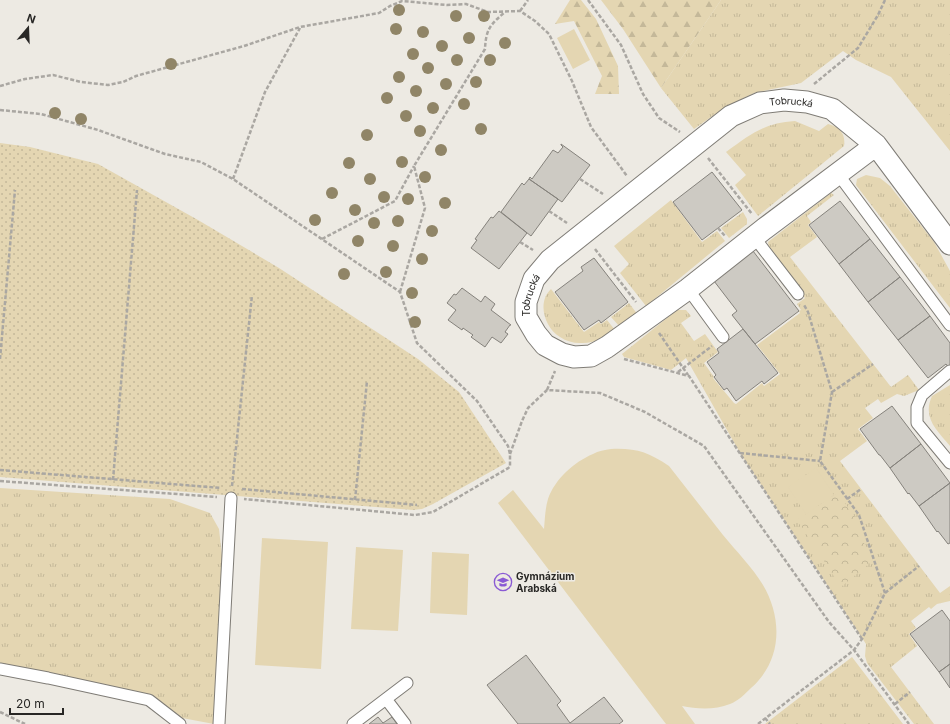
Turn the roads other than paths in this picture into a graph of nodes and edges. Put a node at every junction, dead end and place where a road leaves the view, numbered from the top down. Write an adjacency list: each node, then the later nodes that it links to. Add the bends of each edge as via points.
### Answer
1 (876, 145): 2 (street, Tobrucká); 4 (street, Tobrucká); 5 (street, Tobrucká, via 832,109 807,102 784,100 760,103 731,116 550,260 534,279 526,302 526,317 545,345 574,357 591,356 608,347)
2 (838, 174): 3 (street, Tobrucká); 7 (lane)
3 (759, 233): 5 (street, Tobrucká); 6 (lane)
4 (950, 244)
5 (688, 289): 8 (lane)
6 (803, 298)
7 (950, 325)
8 (723, 337)
9 (950, 371): 10 (lane, via 922,395 917,408 917,423)
10 (950, 463)
11 (232, 493): 16 (lane)
12 (0, 670): 15 (lane, via 149,700)
13 (407, 684): 14 (lane)
14 (386, 699): 17 (lane); 18 (lane)
15 (180, 724)
16 (219, 724)
17 (353, 724)
18 (405, 724)

